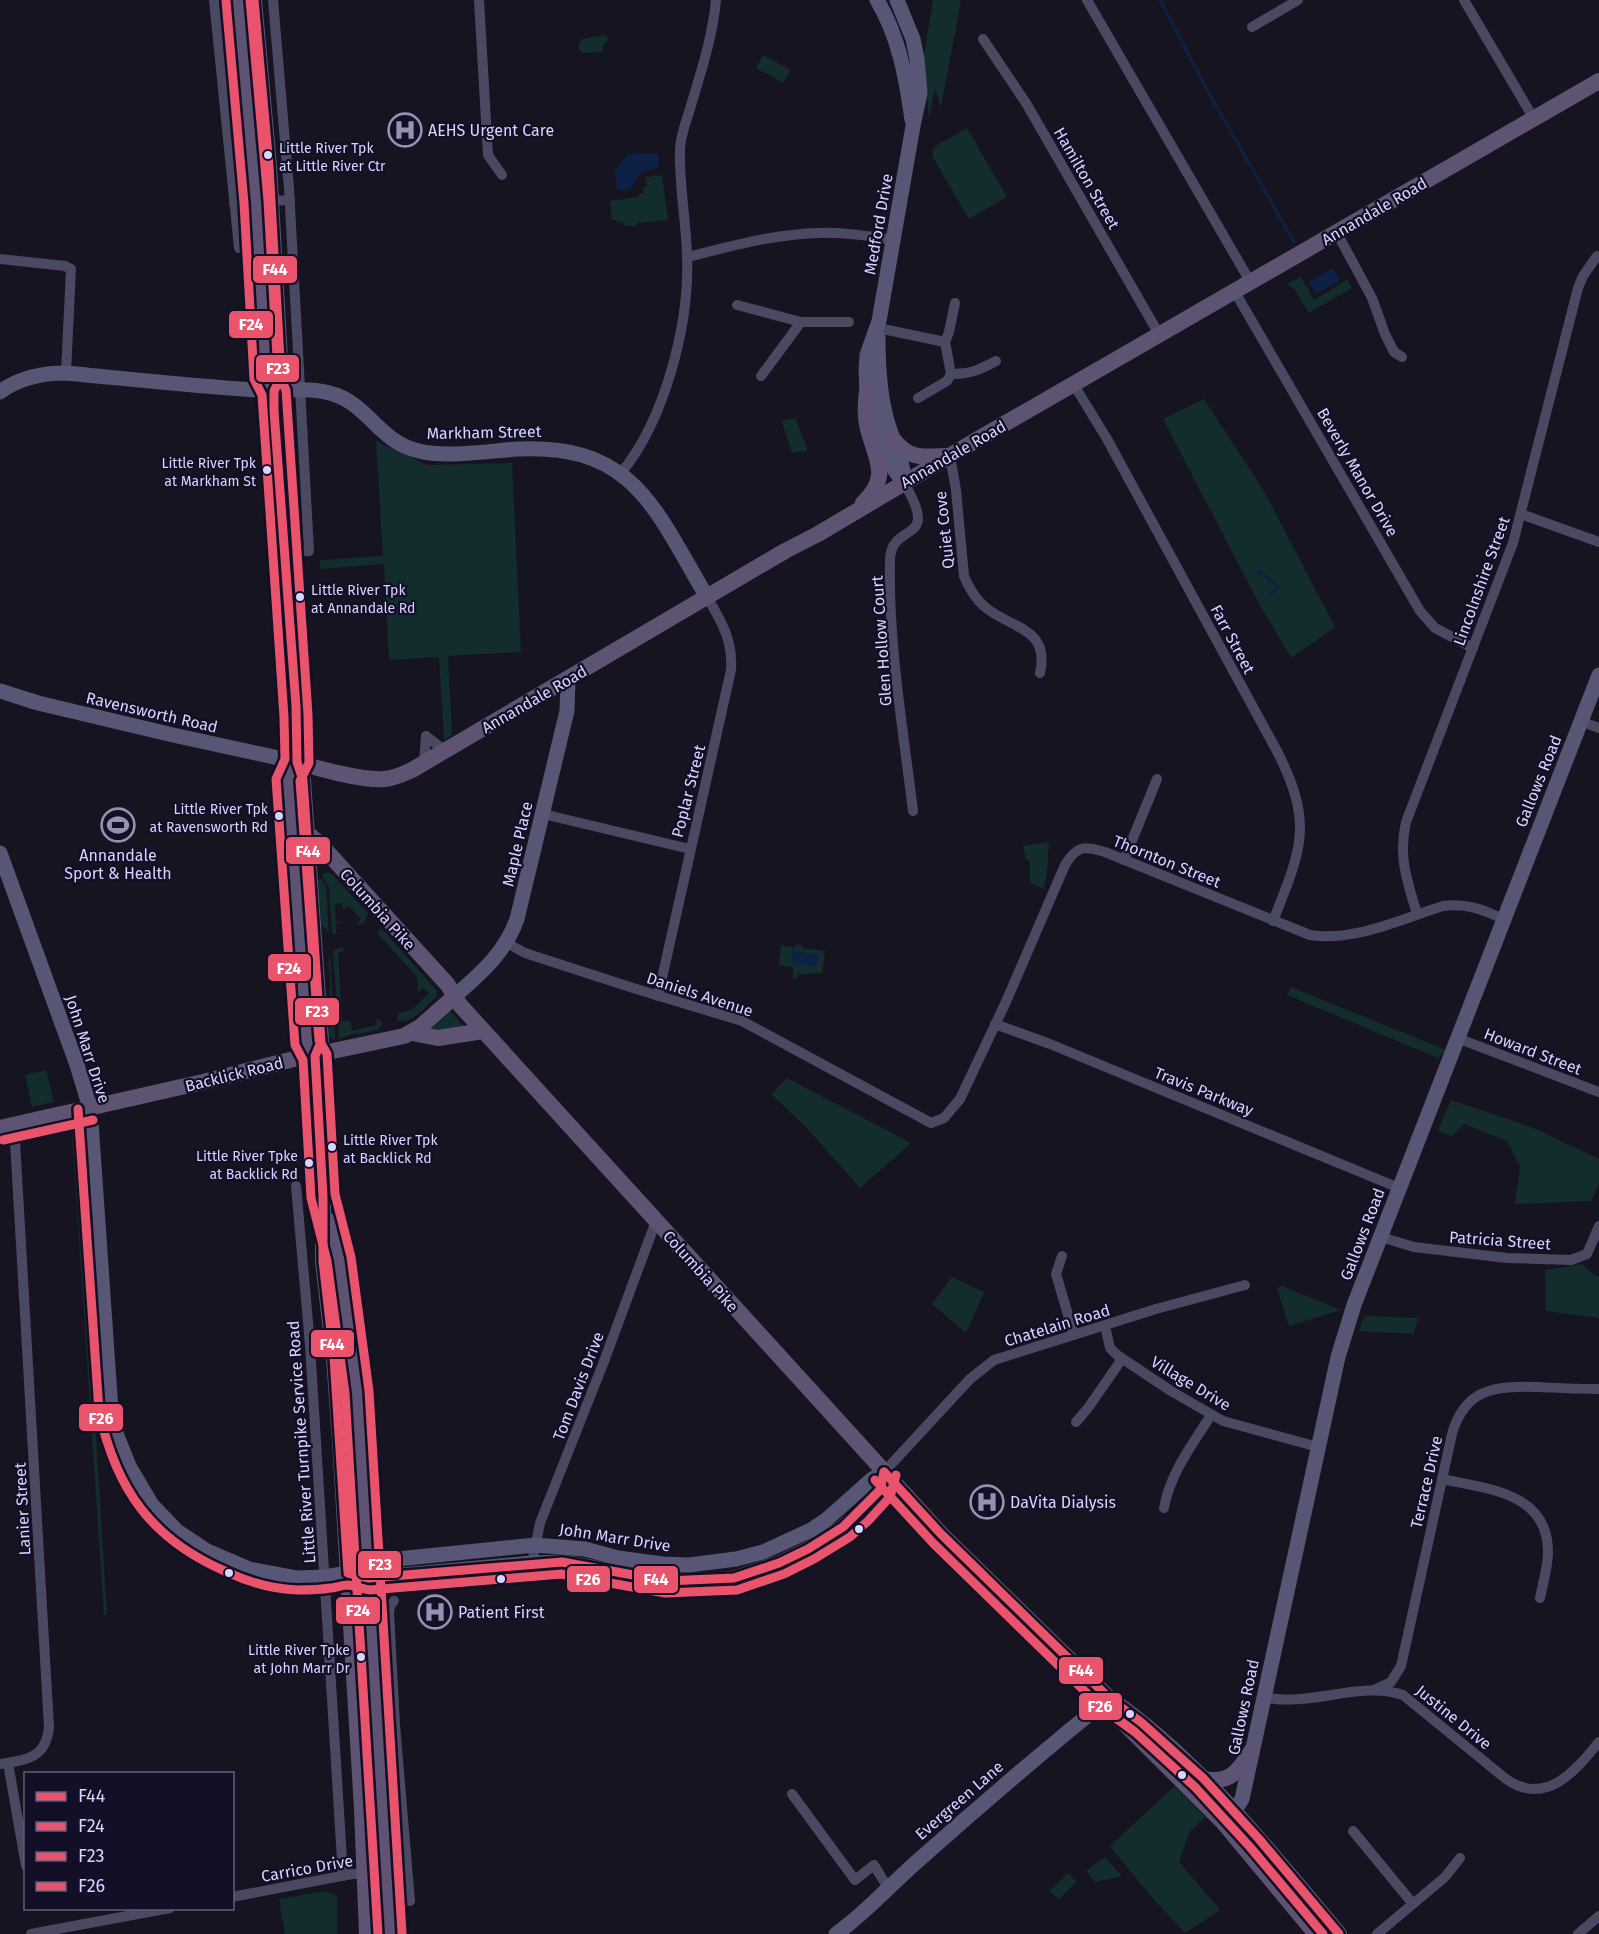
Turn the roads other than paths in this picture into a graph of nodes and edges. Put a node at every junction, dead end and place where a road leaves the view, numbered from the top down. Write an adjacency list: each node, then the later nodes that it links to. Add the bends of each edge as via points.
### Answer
1 (214, 0): 20 (street)
2 (238, 0): 19 (main road)
3 (254, 0): 19 (main road)
4 (273, 0): 18 (street)
5 (479, 0): 17 (street, via 488,155)
6 (716, 0): 25 (street, via 702,71 680,149)
7 (877, 0): 16 (street, Medford Drive, via 899,48)
8 (897, 0): 16 (street, Medford Drive, via 913,39 919,75 920,93)
9 (1088, 0): 27 (street)
10 (1298, 0): 12 (street)
11 (1464, 0): 15 (street)
12 (1252, 27)
13 (982, 39): 34 (street, Hamilton Street, via 1026,103)
14 (1599, 81): 15 (main road, Annandale Road)
15 (1534, 119): 21 (main road, Annandale Road)
16 (913, 126): 22 (street, Medford Drive)
17 (502, 175)
18 (290, 200): 19 (street); 43 (street)
19 (263, 202): 20 (street); 23 (main road); 42 (main road, via 281,377)
20 (234, 203): 23 (street, via 239,248)
21 (1337, 233): 27 (main road, Annandale Road); 36 (street, via 1372,298 1384,334 1394,352)
22 (893, 240): 25 (street, via 819,233 762,239); 33 (street, Medford Drive)
23 (258, 247): 42 (main road, via 266,378)
24 (1597, 256): 51 (street, Lincolnshire Street, via 1578,288)
25 (688, 257): 49 (street, via 678,342 661,406 637,454)
26 (0, 259): 38 (street, via 71,269)
27 (1251, 283): 28 (main road, Annandale Road)
28 (1235, 292): 34 (main road, Annandale Road); 56 (street, Beverly Manor Drive, via 1420,611 1435,628)
29 (955, 303): 35 (street)
30 (737, 305): 31 (street)
31 (801, 322): 32 (street); 40 (street)
32 (849, 322)
33 (878, 328): 35 (street); 44 (street, Medford Drive, via 867,355); 47 (street, Medford Drive, via 879,378)
34 (1160, 336): 41 (main road, Annandale Road)
35 (945, 342): 39 (street)
36 (1402, 357)
37 (996, 361): 39 (street, via 975,372)
38 (66, 373): 42 (street, Markham Street); 45 (street, Markham Street, via 35,375)
39 (951, 374): 46 (street, via 947,381)
40 (760, 376)
41 (1074, 385): 48 (main road, Annandale Road); 73 (street, Farr Street, via 1293,783 1300,837)
42 (274, 391): 43 (street, Markham Street); 54 (main road)
43 (301, 391): 49 (street, Markham Street, via 321,391 348,401 387,437 418,451 560,449); 54 (street, via 309,551)
44 (867, 391): 50 (street, Medford Drive, via 880,441); 52 (main road, via 868,430 879,464 879,482)
45 (0, 392)
46 (918, 398)
47 (892, 438): 48 (main road, via 901,449 915,456); 50 (street, Medford Drive, via 904,468)
48 (950, 456): 50 (main road, Annandale Road); 57 (street, Quiet Cove, via 964,576 984,607 1035,637 1042,654)
49 (621, 473): 55 (street, Markham Street, via 645,495)
50 (904, 483): 52 (main road, Annandale Road); 65 (street, Glen Hollow Court, via 916,503 919,520 899,539 890,556 895,664)
51 (1521, 514): 53 (street); 56 (street, Lincolnshire Street)
52 (851, 515): 55 (main road, Annandale Road)
53 (1599, 542)
54 (285, 552): 63 (main road)
55 (707, 597): 59 (main road, Annandale Road); 68 (street, Poplar Street, via 727,631 732,657 722,718)
56 (1473, 648): 71 (street, Lincolnshire Street, via 1404,830 1403,867)
57 (1040, 673)
58 (1599, 675): 61 (street, Gallows Road)
59 (568, 679): 63 (main road, Annandale Road, via 400,776 378,779); 66 (street, Maple Place, via 567,711)
60 (5, 695): 63 (street, Ravensworth Road)
61 (1580, 721): 62 (street); 72 (street, Gallows Road)
62 (1599, 728)
63 (297, 762): 67 (main road, via 303,780); 81 (main road, via 288,778 291,839 307,1044)
64 (1157, 779): 70 (street)
65 (913, 811)
66 (543, 814): 68 (street); 74 (street, Maple Place, via 518,919)
67 (306, 832): 75 (main road, Columbia Pike); 81 (main road, via 321,1042)
68 (690, 849): 76 (street, Poplar Street)
69 (0, 853): 83 (street, John Marr Drive)
70 (1124, 860): 73 (street, Thornton Street); 77 (street, Thornton Street, via 1089,848 1071,856)
71 (1417, 914): 72 (street, Thornton Street, via 1456,904); 73 (street, Thornton Street, via 1337,937 1310,935)
72 (1503, 919): 80 (street, Gallows Road)
73 (1273, 921)
74 (507, 943): 75 (street, Maple Place); 76 (street, Daniels Avenue, via 525,953)
75 (455, 996): 78 (main road, Columbia Pike); 79 (main road, Backlick Road)
76 (658, 996): 84 (street, Daniels Avenue, via 742,1021 910,1113 931,1123)
77 (995, 1024): 84 (street, Thornton Street, via 960,1099); 87 (street, Travis Parkway)
78 (483, 1031): 79 (main road, via 438,1038); 89 (main road, Columbia Pike)
79 (412, 1033): 81 (main road, Backlick Road)
80 (1457, 1038): 82 (street, Howard Street); 87 (street, Gallows Road)
81 (315, 1056): 83 (main road, Backlick Road); 88 (main road)
82 (1599, 1092)
83 (90, 1108): 85 (main road, Backlick Road); 110 (street, John Marr Drive, via 111,1410 129,1466 152,1505 177,1531 207,1551 259,1572 297,1578)
84 (938, 1122)
85 (7, 1126): 120 (street, Lanier Street, via 49,1726 42,1750)
86 (296, 1186): 110 (street, Little River Turnpike Service Road)
87 (1399, 1188): 91 (street, Gallows Road)
88 (323, 1196): 96 (main road, via 323,1261); 101 (main road, via 339,1259)
89 (656, 1221): 103 (main road, Columbia Pike); 106 (street, Tom Davis Drive)
90 (1599, 1226): 91 (street, Patricia Street, via 1587,1254 1571,1260 1426,1249)
91 (1381, 1237): 102 (street, Gallows Road, via 1345,1332)
92 (1062, 1256): 95 (street, via 1056,1274)
93 (1245, 1285): 94 (street, Chatelain Road)
94 (1104, 1326): 95 (street, Chatelain Road); 97 (street, Village Drive, via 1110,1348)
95 (1074, 1335): 103 (street, Chatelain Road, via 994,1360 970,1379)
96 (334, 1358): 101 (main road, via 348,1415); 109 (main road)
97 (1122, 1359): 99 (street, Village Drive); 100 (street)
98 (1599, 1389): 104 (street, Terrace Drive, via 1508,1386 1479,1394 1465,1406 1455,1424)
99 (1211, 1415): 102 (street, Village Drive, via 1241,1427); 105 (street, via 1175,1472)
100 (1076, 1422)
101 (360, 1428): 108 (main road)
102 (1318, 1446): 115 (street, Gallows Road)
103 (884, 1472): 106 (street, John Marr Drive, via 811,1530 763,1552 736,1559 663,1564 585,1549); 107 (street, John Marr Drive, via 880,1490 843,1527 779,1563 734,1578 666,1581 562,1562); 116 (main road, Columbia Pike, via 941,1534)
104 (1442, 1479): 111 (street, via 1506,1493 1534,1512 1548,1543); 113 (street, Terrace Drive)
105 (1164, 1508)
106 (534, 1545): 107 (street, Tom Davis Drive); 108 (street, John Marr Drive)
107 (532, 1563): 108 (street, John Marr Drive)
108 (368, 1570): 109 (street, John Marr Drive); 129 (main road)
109 (348, 1573): 110 (street, John Marr Drive); 128 (main road)
110 (324, 1577): 130 (street, Little River Turnpike Service Road)
111 (1540, 1598)
112 (394, 1601): 133 (street, via 389,1609 390,1635)
113 (1401, 1666): 114 (street, via 1391,1682); 117 (street, via 1403,1685)
114 (1374, 1690): 115 (street, Justine Drive, via 1293,1701); 117 (street, Justine Drive, via 1393,1691)
115 (1263, 1697): 119 (street, Gallows Road)
116 (1109, 1698): 121 (main road, Columbia Pike, via 1141,1720); 124 (main road, Columbia Pike, via 1122,1721); 131 (street, Evergreen Lane)
117 (1412, 1700): 118 (street, Justine Drive, via 1506,1779 1525,1789 1541,1790 1561,1781)
118 (1599, 1742)
119 (1252, 1750): 121 (main road, via 1230,1778); 123 (street, Gallows Road, via 1242,1799)
120 (4, 1764): 126 (street, Lanier Street)
121 (1204, 1779): 123 (main road, Columbia Pike)
122 (792, 1794): 131 (street, via 855,1880 874,1865)
123 (1235, 1810): 124 (street, Gallows Road); 142 (main road, Columbia Pike)
124 (1222, 1821): 141 (main road, Columbia Pike)
125 (1353, 1831): 134 (street)
126 (24, 1857)
127 (1460, 1858): 134 (street)
128 (365, 1873): 129 (street, Carrico Drive); 130 (street, Carrico Drive); 139 (main road)
129 (387, 1873): 140 (main road)
130 (343, 1876): 132 (street, Carrico Drive)
131 (888, 1888): 137 (street, Evergreen Lane)
132 (234, 1897)
133 (410, 1901)
134 (1413, 1904): 143 (street)
135 (159, 1910): 138 (street)
136 (1599, 1916): 144 (street)
137 (843, 1932)
138 (31, 1934)
139 (367, 1934)
140 (390, 1934)
141 (1316, 1934)
142 (1339, 1934)
143 (1377, 1934)
144 (1578, 1934)

